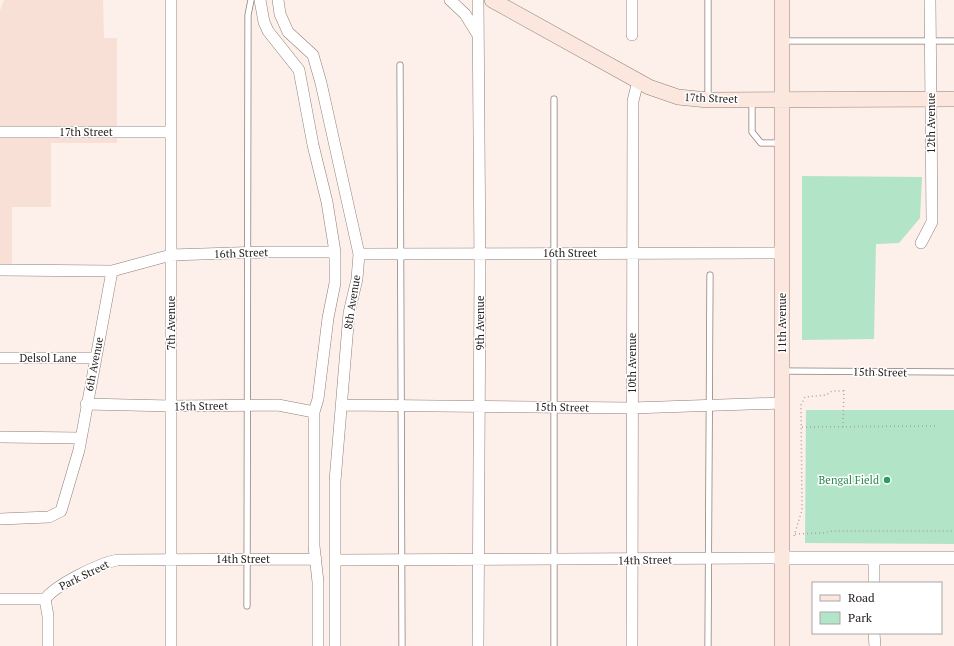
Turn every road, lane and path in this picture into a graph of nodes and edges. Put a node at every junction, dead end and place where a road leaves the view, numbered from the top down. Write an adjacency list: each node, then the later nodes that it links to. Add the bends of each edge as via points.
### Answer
1 (172, 0): 26 (street, 7th Avenue)
2 (251, 0): 30 (lane, via 248,15)
3 (260, 0): 29 (street, 8th Avenue, via 268,31 299,70)
4 (278, 0): 34 (street, 8th Avenue, via 280,14 288,32 314,55)
5 (450, 0): 13 (street, via 465,14)
6 (478, 0): 13 (street, 9th Avenue)
7 (492, 0): 18 (main road, 17th Street)
8 (632, 0): 12 (street)
9 (708, 0): 23 (lane)
10 (782, 0): 14 (main road, 11th Avenue)
11 (930, 0): 15 (street, 12th Avenue)
12 (632, 35)
13 (479, 36): 36 (street, 9th Avenue)
14 (782, 41): 15 (lane); 24 (main road, 11th Avenue)
15 (930, 41): 16 (lane); 21 (street, 12th Avenue)
16 (954, 41)
17 (400, 65): 35 (lane)
18 (638, 81): 23 (main road, 17th Street, via 678,97); 32 (street, 10th Avenue, via 633,100)
19 (554, 99): 31 (lane)
20 (752, 99): 23 (main road, 17th Street); 24 (main road, 17th Street); 27 (lane, via 752,132 760,143)
21 (930, 99): 22 (main road, 17th Street); 24 (main road, 17th Street); 28 (street, 12th Avenue, via 932,222)
22 (954, 99)
23 (708, 100)
24 (782, 100): 27 (main road, 11th Avenue)
25 (0, 132): 26 (street, 17th Street)
26 (171, 132): 37 (street, 7th Avenue)
27 (782, 143): 33 (main road, 11th Avenue)
28 (921, 243)
29 (335, 252): 30 (street, 16th Street); 57 (street, 8th Avenue, via 334,283)
30 (248, 253): 37 (street, 16th Street); 51 (lane)
31 (554, 253): 32 (street, 16th Street); 36 (street, 16th Street); 55 (lane)
32 (632, 253): 33 (street, 16th Street); 56 (street, 10th Avenue)
33 (782, 253): 43 (main road, 11th Avenue)
34 (359, 254): 35 (street, 16th Street); 49 (street, 8th Avenue, via 357,279 349,313)
35 (401, 254): 36 (street, 16th Street); 52 (lane)
36 (480, 254): 54 (street, 9th Avenue)
37 (171, 255): 39 (street); 50 (street, 7th Avenue)
38 (0, 270): 39 (street)
39 (112, 271): 42 (street, 6th Avenue)
40 (710, 275): 53 (lane)
41 (0, 358): 42 (street, Delsol Lane)
42 (96, 358): 47 (street, 6th Avenue)
43 (782, 371): 44 (lane, 15th Street); 48 (main road, 11th Avenue)
44 (954, 372)
45 (844, 387): 46 (path)
46 (844, 391): 59 (path, via 805,397 802,405); 60 (path)
47 (86, 404): 50 (street, 15th Street); 62 (street, 6th Avenue)
48 (782, 404): 53 (street, 15th Street); 67 (main road, 11th Avenue)
49 (342, 405): 52 (street, 15th Street); 74 (street, 8th Avenue, via 335,481)
50 (171, 406): 51 (street, 15th Street); 72 (street, 7th Avenue)
51 (247, 406): 57 (street, 15th Street, via 278,405); 73 (lane)
52 (402, 406): 54 (street, 15th Street); 75 (lane)
53 (708, 406): 56 (street, 15th Street); 71 (lane)
54 (480, 407): 55 (street, 15th Street); 76 (street, 9th Avenue)
55 (554, 407): 56 (street, 15th Street); 77 (lane)
56 (632, 408): 78 (street, 10th Avenue)
57 (314, 412): 70 (street, 8th Avenue)
58 (936, 426): 60 (path)
59 (802, 427): 60 (path); 65 (path, via 802,510)
60 (843, 427)
61 (0, 437): 62 (street)
62 (80, 438): 63 (street, 6th Avenue, via 64,506 57,514 30,519)
63 (0, 519)
64 (954, 531): 65 (path, via 832,531)
65 (795, 534): 66 (path)
66 (793, 541)
67 (782, 558): 68 (street, 14th Street); 71 (street, 14th Street); 93 (main road, 11th Avenue)
68 (874, 558): 69 (street, 14th Street); 79 (street)
69 (954, 558)
70 (316, 559): 73 (street, 14th Street); 86 (street, 8th Avenue)
71 (708, 559): 78 (street, 14th Street); 92 (lane)
72 (171, 560): 73 (street, 14th Street); 81 (street, Park Street, via 117,560 106,563 50,592); 85 (street, 7th Avenue)
73 (247, 560): 82 (lane)
74 (336, 560): 75 (street, 14th Street); 87 (street, 8th Avenue)
75 (402, 560): 76 (street, 14th Street); 88 (lane)
76 (478, 560): 77 (street, 14th Street); 89 (street, 9th Avenue)
77 (554, 560): 78 (street, 14th Street); 90 (lane)
78 (632, 560): 91 (street, 10th Avenue)
79 (874, 582)
80 (0, 599): 81 (street)
81 (45, 599): 84 (street)
82 (247, 606)
83 (874, 634): 94 (street)
84 (48, 646)
85 (171, 646)
86 (318, 646)
87 (335, 646)
88 (402, 646)
89 (478, 646)
90 (554, 646)
91 (632, 646)
92 (708, 646)
93 (782, 646)
94 (875, 646)

